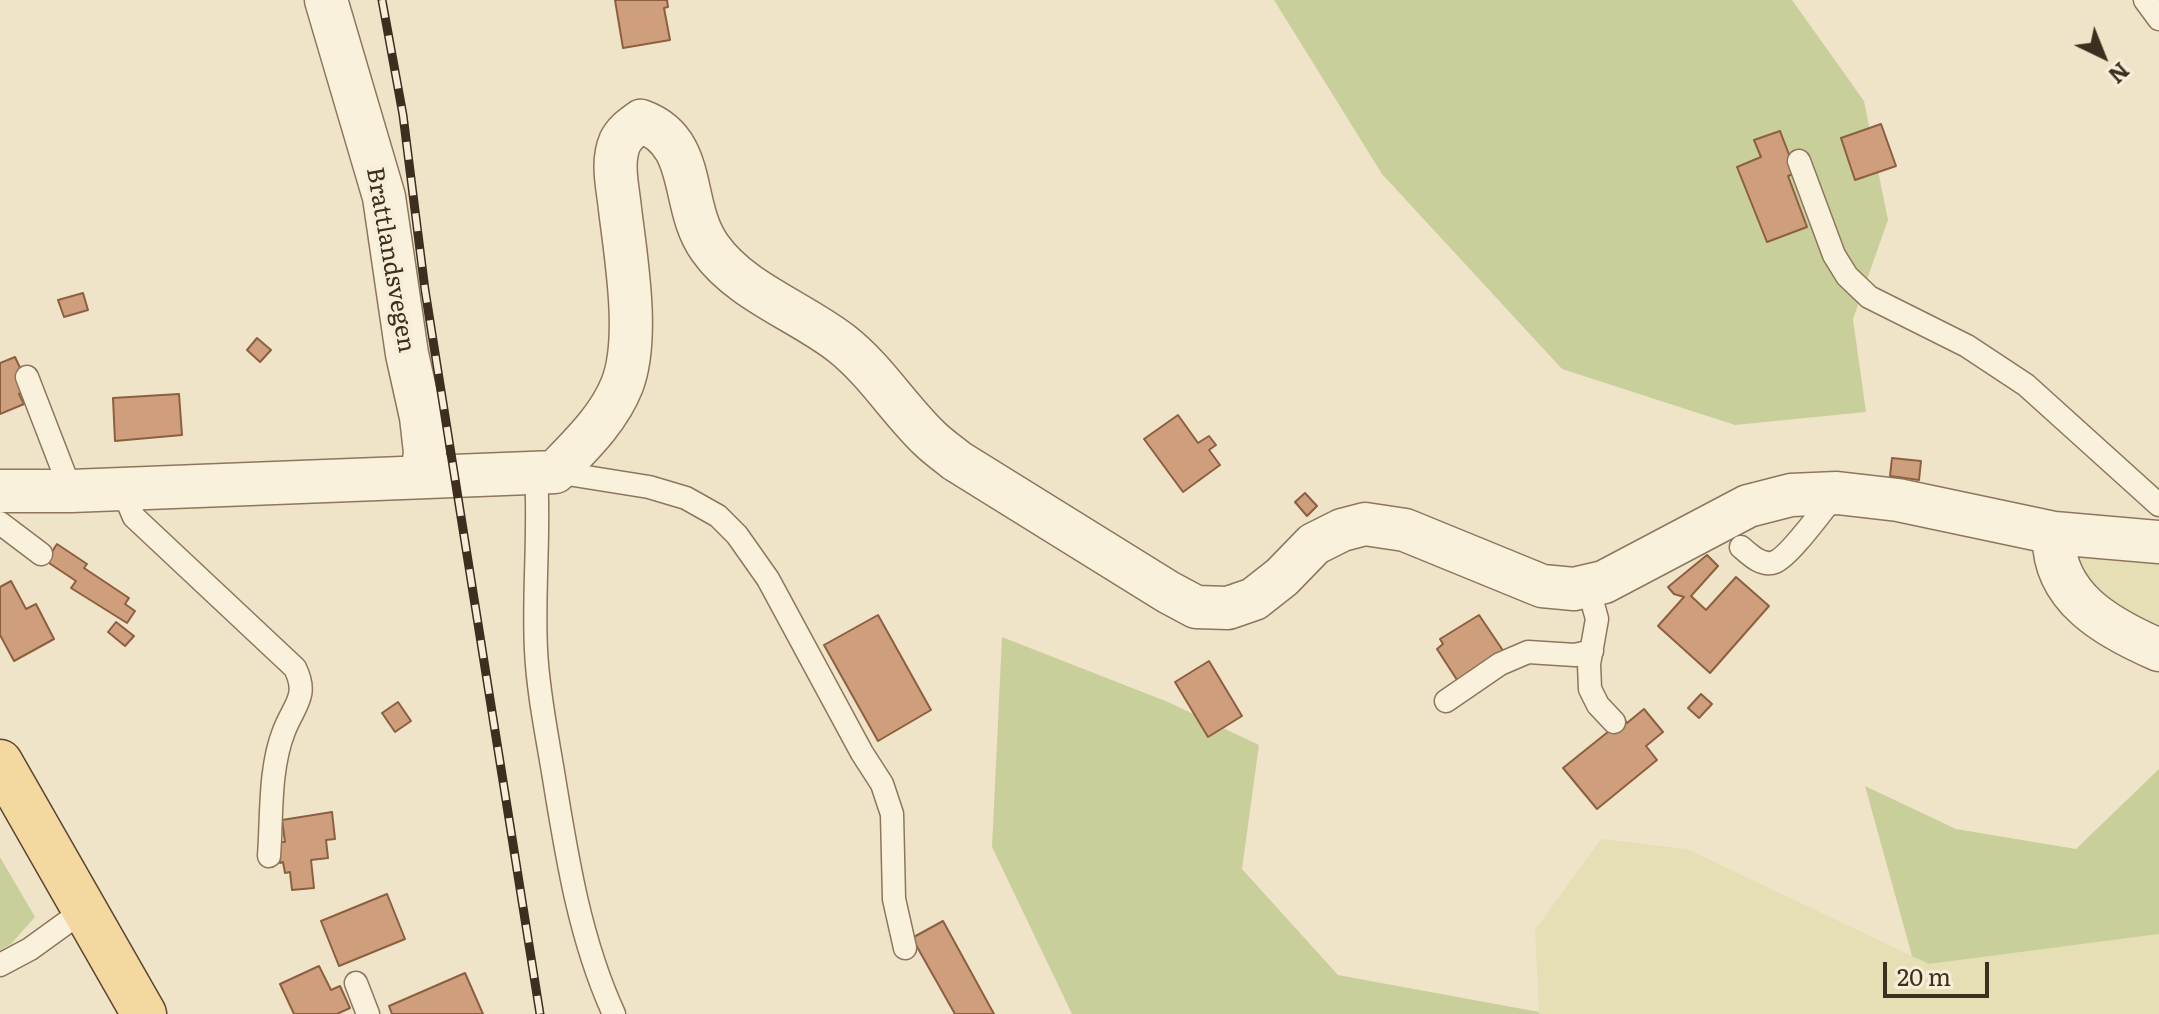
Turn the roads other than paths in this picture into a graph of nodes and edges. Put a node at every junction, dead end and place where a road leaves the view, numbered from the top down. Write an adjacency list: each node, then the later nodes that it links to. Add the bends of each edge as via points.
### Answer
1 (326, 0): 7 (street, Brattlandsvegen, via 384,197 421,417)
2 (2145, 0): 3 (lane)
3 (2159, 19)
4 (1799, 161): 12 (lane, via 1847,276 1869,297 1967,346 2026,385)
5 (27, 377): 10 (lane)
6 (546, 472): 7 (street); 18 (street, via 590,436 623,384 631,347 615,167 619,144 641,121 668,136 678,153 693,214 725,265 844,346 957,461 1196,607 1228,608 1254,599 1314,544 1365,524 1405,530 1542,586); 26 (lane, via 649,487 686,498 718,516 737,535 768,579 882,784 892,814 894,899); 31 (lane, via 539,514 540,697 585,941)
7 (422, 476): 8 (street)
8 (127, 489): 10 (street); 24 (lane, via 134,517 295,668 302,682 276,769)
9 (0, 491): 10 (street)
10 (71, 491)
11 (1837, 493): 14 (street, via 1898,500); 16 (lane, via 1774,562 1753,558); 18 (street, via 1791,495 1748,506 1635,567)
12 (2159, 505)
13 (0, 523): 17 (lane)
14 (2054, 533): 15 (street); 19 (street, via 2056,562 2077,599 2126,636)
15 (2159, 542)
16 (1741, 547)
17 (41, 554)
18 (1588, 586): 20 (lane, via 1597,619)
19 (2159, 650)
20 (1592, 651): 21 (lane, via 1528,652 1500,664); 22 (lane, via 1590,689)
21 (1446, 701)
22 (1614, 722)
23 (0, 762): 25 (main road)
24 (269, 856)
25 (84, 910): 27 (lane); 29 (main road)
26 (905, 948)
27 (0, 965)
28 (356, 983): 30 (lane)
29 (144, 1014)
30 (368, 1014)
31 (614, 1014)

